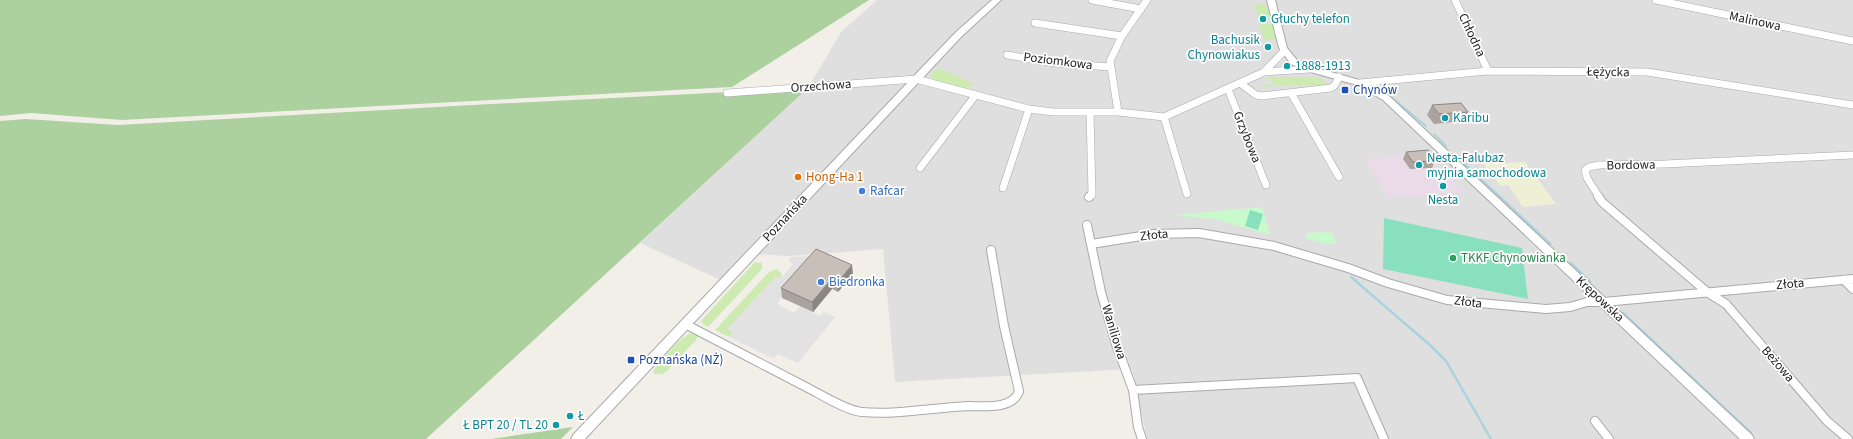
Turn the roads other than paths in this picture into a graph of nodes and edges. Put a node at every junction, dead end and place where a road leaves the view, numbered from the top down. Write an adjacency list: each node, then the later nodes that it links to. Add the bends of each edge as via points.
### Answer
1 (997, 0): 18 (street, Poznańska, via 958,35)
2 (1092, 0): 7 (street)
3 (1147, 0): 7 (street, Poziomkowa)
4 (1271, 0): 11 (street)
5 (1455, 0): 15 (street, Chłodna)
6 (1656, 0): 10 (street, Malinowa)
7 (1141, 9): 9 (street, Poziomkowa)
8 (1035, 23): 9 (street)
9 (1122, 36): 13 (street, Poziomkowa, via 1110,61)
10 (1853, 41)
11 (1284, 51): 14 (street, Krępowska, via 1294,62); 16 (street)
12 (1007, 55): 13 (street, Poziomkowa, via 1056,63)
13 (1110, 67): 28 (street, Poziomkowa)
14 (1310, 69): 16 (street); 17 (street, Krępowska)
15 (1488, 71): 20 (street, Łężycka); 25 (street, Łężycka, via 1647,72)
16 (1264, 72): 19 (street)
17 (1339, 77): 20 (street, Krępowska); 23 (street, Grzybowa, via 1331,88)
18 (916, 79): 22 (street, Orzechowa); 24 (street); 44 (street, Poznańska)
19 (1240, 83): 21 (street); 23 (street, Grzybowa, via 1256,95)
20 (1360, 83): 43 (street, Krępowska, via 1393,104)
21 (1228, 89): 29 (street); 33 (street, Grzybowa)
22 (727, 92)
23 (1291, 93): 32 (street)
24 (975, 96): 26 (street); 31 (street)
25 (1853, 105)
26 (1029, 109): 27 (street); 34 (street)
27 (1090, 112): 28 (street); 36 (street, via 1092,195)
28 (1118, 112): 29 (street)
29 (1164, 117): 35 (street)
30 (1853, 155): 42 (street, Bordowa, via 1598,165 1585,170 1602,202)
31 (920, 168)
32 (1339, 177)
33 (1266, 185)
34 (1003, 188)
35 (1187, 194)
36 (1089, 197)
37 (1087, 225): 38 (street, Waniliowa)
38 (1091, 244): 43 (street, Złota, via 1154,234 1199,233 1274,246 1447,300 1546,309 1587,302); 45 (street, Waniliowa, via 1114,337)
39 (991, 250): 44 (street, via 1018,390 1017,397 1004,404 860,412 833,401)
40 (1848, 279): 41 (street); 42 (street, Złota)
41 (1853, 289)
42 (1707, 292): 43 (street, Złota); 52 (street, Beżowa, via 1726,304 1828,421)
43 (1604, 302): 51 (street, Krępowska)
44 (685, 324): 47 (street, Poznańska)
45 (1133, 390): 48 (street, Waniliowa); 49 (street, via 1357,378)
46 (1595, 421): 50 (street)
47 (577, 439)
48 (1142, 439)
49 (1384, 439)
50 (1609, 439)
51 (1748, 439)
52 (1848, 439)

